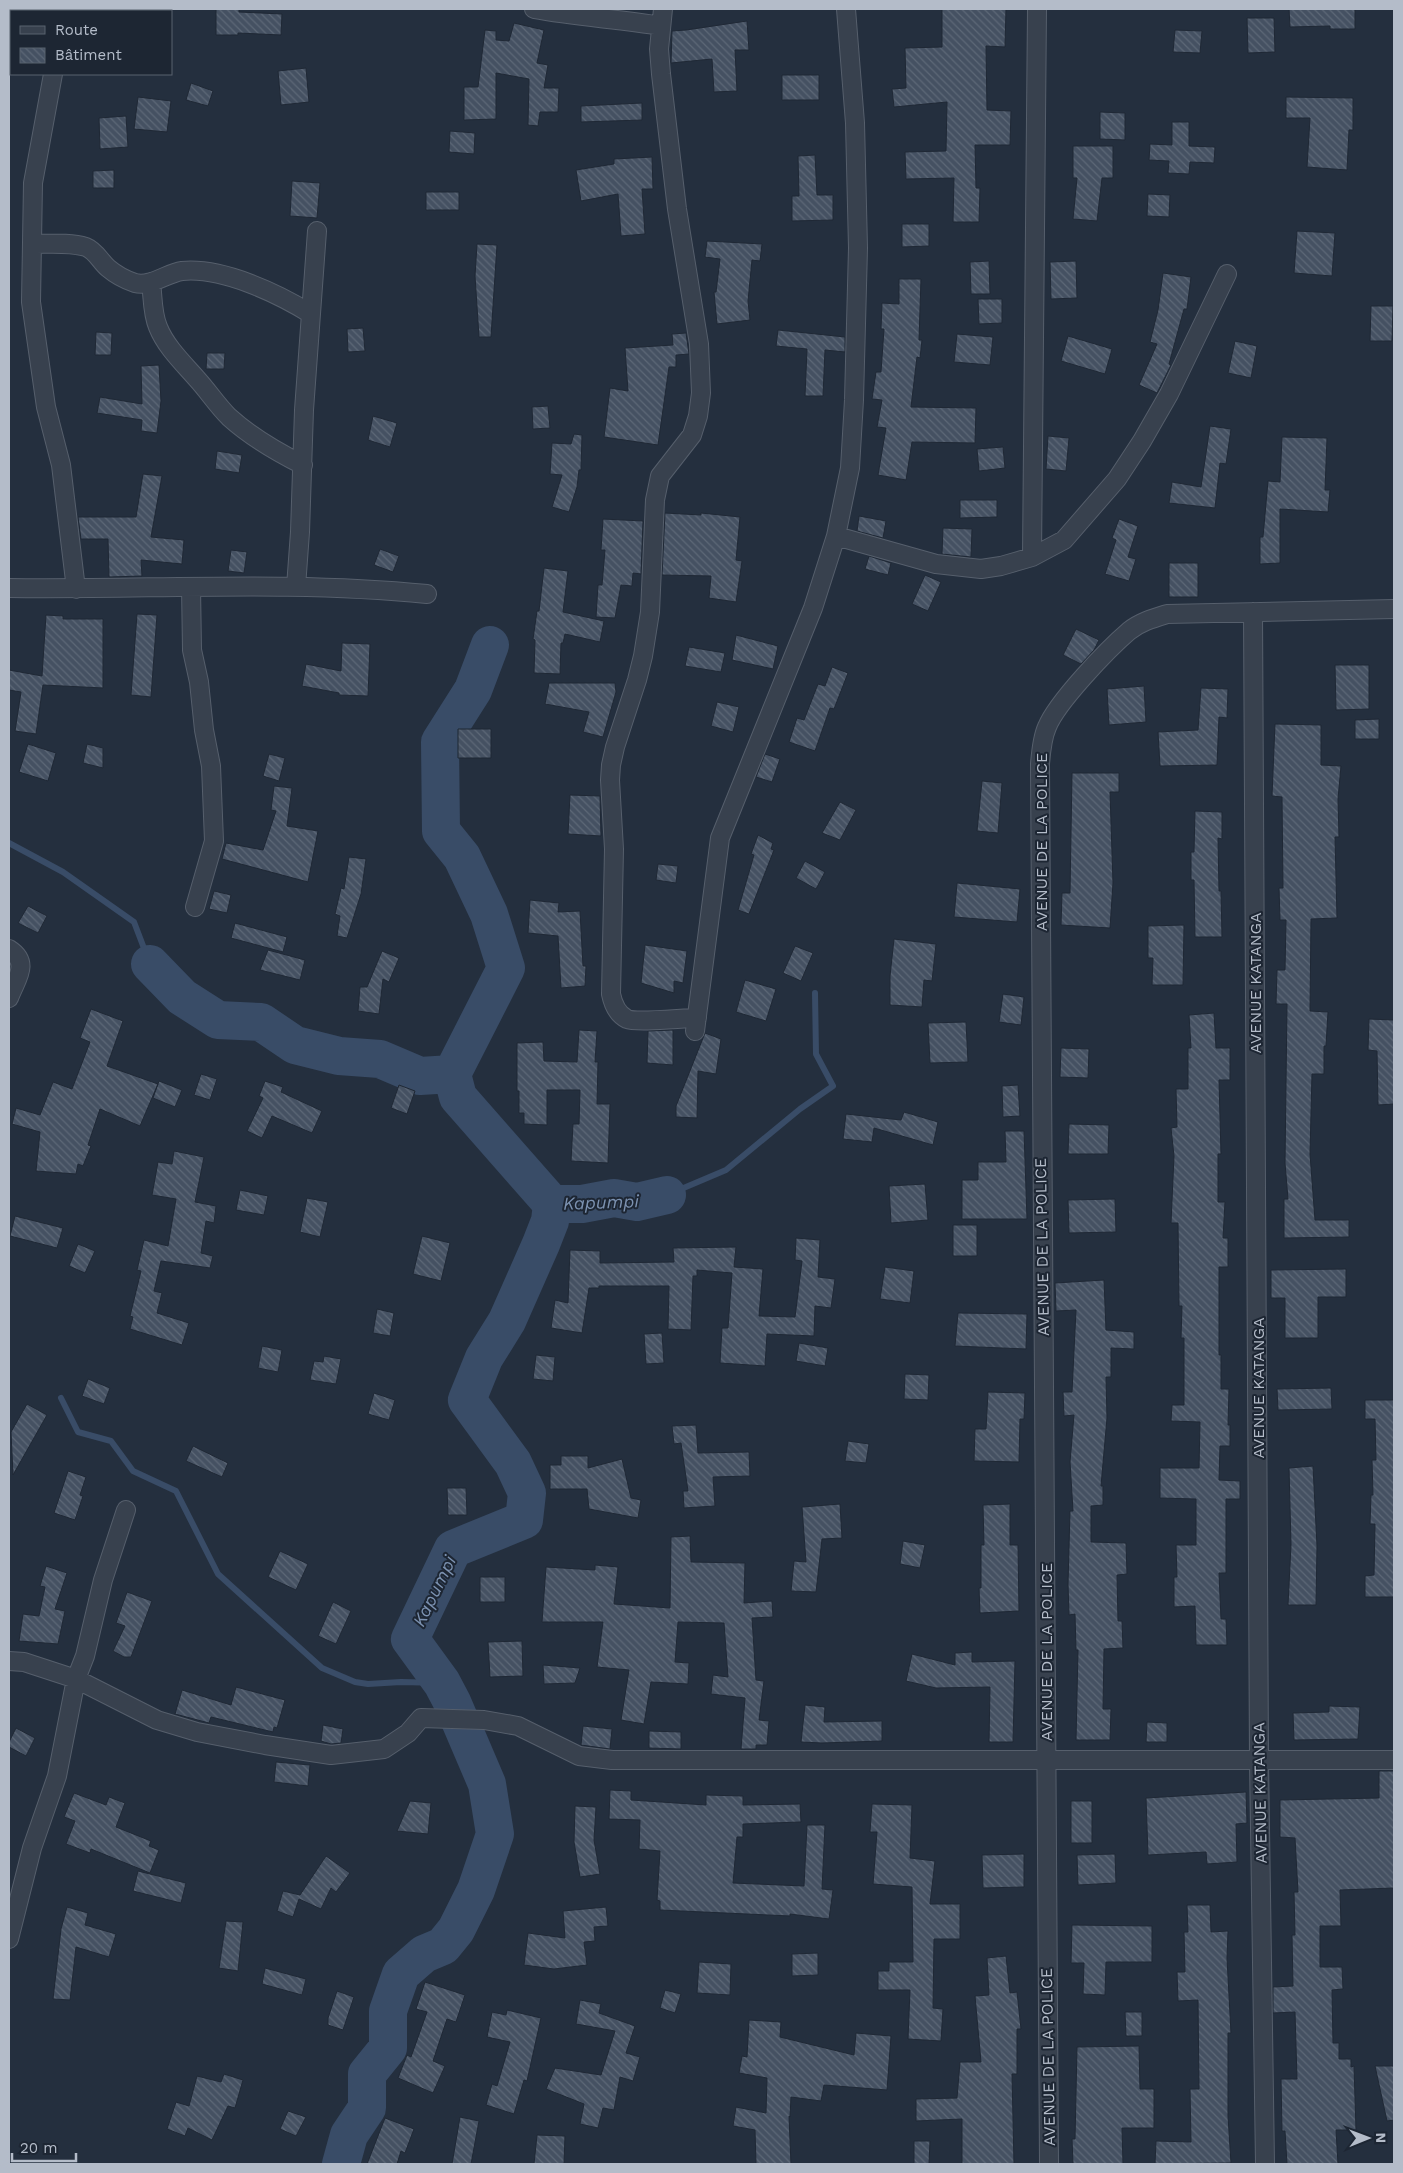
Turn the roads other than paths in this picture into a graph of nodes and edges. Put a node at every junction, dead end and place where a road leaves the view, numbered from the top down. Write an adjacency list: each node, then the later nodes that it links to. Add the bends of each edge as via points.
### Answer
1 (534, 9): 4 (street, via 618,19)
2 (846, 9): 12 (street, via 855,124 858,257 850,468)
3 (1037, 9): 13 (street)
4 (662, 17): 12 (street, via 659,49 664,103 699,344 701,393 692,435 660,476 652,534 650,612 643,656 611,765 614,849 611,994 616,1010 630,1020 696,1024 720,838 813,608)
5 (54, 75): 7 (street, via 34,183)
6 (316, 231): 10 (street)
7 (32, 244): 9 (street, via 85,247 121,277 136,283); 17 (street, via 31,302 46,407 61,465)
8 (1227, 274): 13 (street, via 1169,394 1117,480 1064,540)
9 (151, 282): 10 (street, via 176,272 199,269 220,273 282,298); 11 (street, via 158,328 181,361 246,432)
10 (311, 314): 11 (street)
11 (303, 465): 15 (street)
12 (836, 536): 13 (street, via 936,564 963,568 1001,566)
13 (1032, 557)
14 (191, 587): 15 (street); 17 (street); 21 (street, via 192,650 211,766 214,841)
15 (296, 587): 18 (street)
16 (9, 588): 17 (street)
17 (76, 589)
18 (427, 594)
19 (1394, 609): 20 (street, AVENUE DE LA POLICE)
20 (1253, 612): 28 (street, AVENUE DE LA POLICE, via 1167,614 1148,619 1130,630 1061,704 1046,727 1042,745); 29 (street, AVENUE KATANGA)
21 (196, 907)
22 (9, 949): 23 (street, via 21,961)
23 (9, 998)
24 (126, 1510): 26 (street)
25 (9, 1661): 26 (street, via 24,1662)
26 (76, 1679): 28 (street, via 157,1720 197,1732 331,1755 384,1748 408,1733 421,1718 484,1720 518,1726 579,1756 612,1760); 30 (street, via 58,1776 32,1848)
27 (1394, 1760): 29 (street)
28 (1046, 1761): 29 (street); 31 (street, AVENUE DE LA POLICE)
29 (1259, 1761): 32 (street, AVENUE KATANGA)
30 (9, 1939)
31 (1049, 2164)
32 (1265, 2164)

